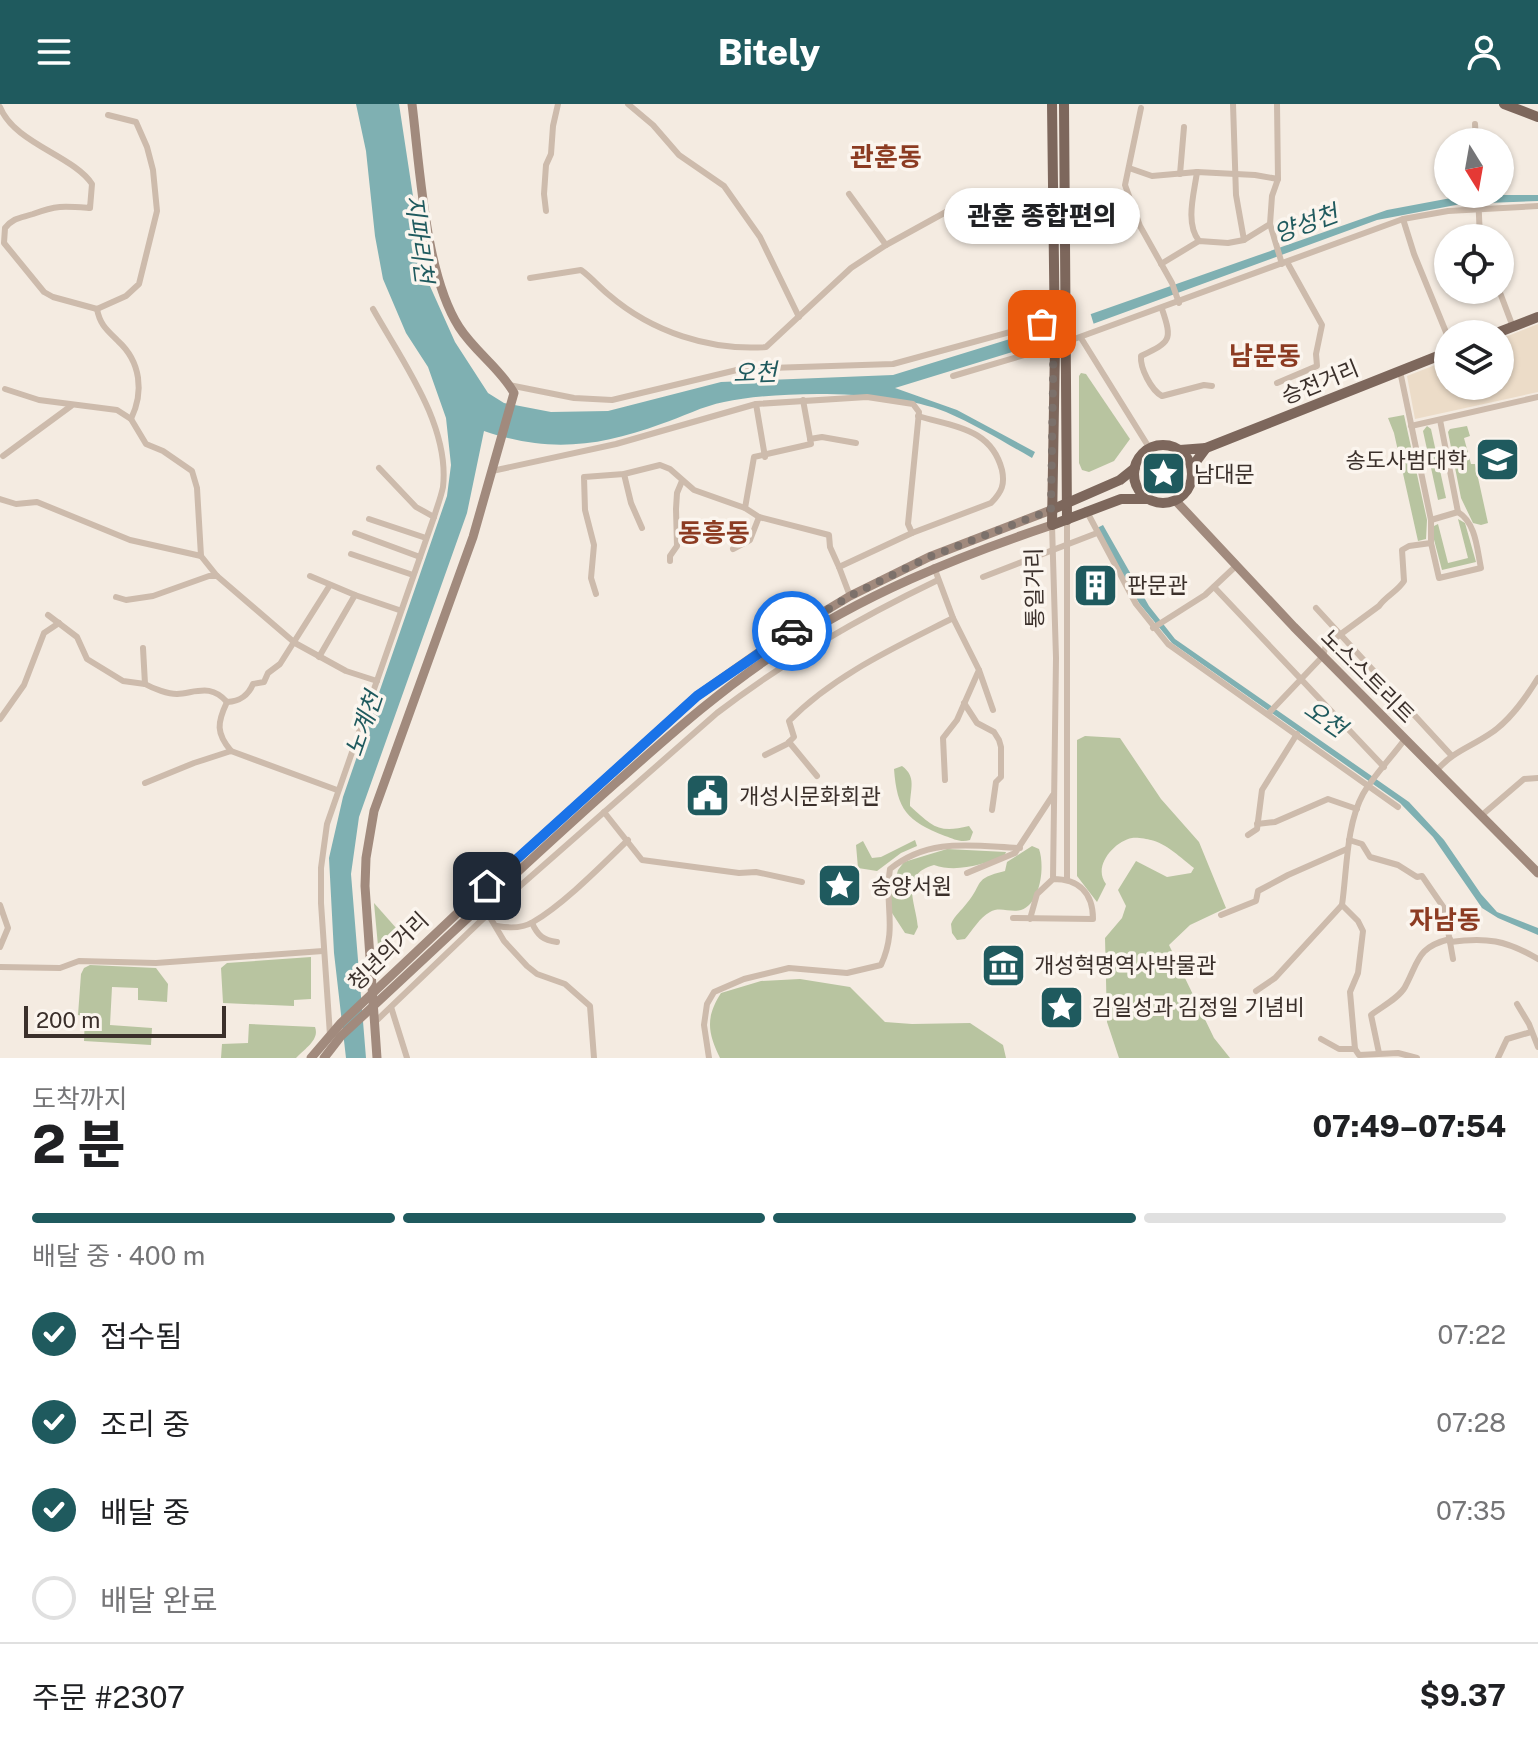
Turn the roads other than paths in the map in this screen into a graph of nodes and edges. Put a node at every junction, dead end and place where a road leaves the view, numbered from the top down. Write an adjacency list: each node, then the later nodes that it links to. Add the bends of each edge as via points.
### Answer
1 (412, 104): 53 (main road, via 445,301 478,352)
2 (558, 104): 26 (street, via 546,165)
3 (628, 104): 39 (street, via 679,155 724,186 760,237)
4 (1052, 104): 41 (main road, 통일거리)
5 (1064, 104): 45 (main road, 통일거리)
6 (1233, 104): 19 (street)
7 (1277, 104): 20 (street)
8 (1504, 104): 12 (main road)
9 (0, 107): 36 (street, via 21,132 92,184 90,208 55,206 19,216 5,228 4,243 44,292)
10 (1141, 108): 16 (street)
11 (108, 115): 36 (street, via 138,125 150,157 157,211 139,284)
12 (1538, 117)
13 (1475, 124): 15 (street)
14 (1184, 127): 18 (street)
15 (1475, 128)
16 (1129, 168): 18 (street, via 1152,176); 33 (street, via 1125,185)
17 (1197, 172): 18 (street); 19 (street); 30 (street, via 1191,218)
18 (1180, 174)
19 (1235, 174): 20 (street); 29 (street)
20 (1278, 179): 28 (street)
21 (849, 194): 31 (street)
22 (1514, 206): 23 (street)
23 (1538, 206)
24 (955, 207): 31 (street)
25 (1470, 208): 27 (street)
26 (546, 211)
27 (1403, 219): 32 (street); 42 (street)
28 (1270, 224): 29 (street); 32 (street)
29 (1244, 240): 30 (street)
30 (1199, 241): 33 (street)
31 (886, 245): 39 (street, via 851,268)
32 (1283, 262): 35 (street); 52 (street, via 1322,325 1317,366)
33 (1161, 264): 35 (street)
34 (530, 278): 47 (street, via 581,270 638,316 678,335 698,343)
35 (1178, 300): 38 (street)
36 (97, 309): 61 (street, via 104,328 136,368 139,397)
37 (373, 309): 89 (street, via 439,434 444,473)
38 (1162, 309): 44 (street); 54 (street, via 1168,338 1140,362 1156,393)
39 (799, 317): 47 (street)
40 (1538, 317): 43 (main road)
41 (1054, 320): 46 (main road, 통일거리); 49 (street, via 893,364)
42 (1441, 320)
43 (1514, 327)
44 (1081, 338): 45 (street); 67 (street)
45 (1066, 342): 80 (main road, 통일거리)
46 (1055, 346): 51 (street); 82 (main road, 통일거리)
47 (766, 347): 49 (street)
48 (1434, 358): 50 (main road, 승전거리)
49 (767, 366): 53 (street, via 605,401)
50 (1400, 371): 63 (street); 66 (main road, 승전거리)
51 (953, 376)
52 (1277, 383)
53 (509, 385): 74 (main road, via 513,403)
54 (1212, 386)
55 (5, 389): 59 (street)
56 (1538, 397): 62 (street)
57 (803, 400): 58 (street); 60 (street, via 867,397 913,404); 64 (street)
58 (756, 404): 70 (street); 74 (street, via 616,444)
59 (71, 406): 61 (street, via 117,410); 69 (street)
60 (918, 416): 93 (street, via 908,524); 93 (street, via 981,435 999,458 1004,480 991,503)
61 (131, 419): 101 (street, via 146,444 192,471)
62 (1440, 420): 63 (street); 84 (street)
63 (1411, 426): 88 (street)
64 (810, 439): 65 (street); 70 (street, via 811,444)
65 (856, 443)
66 (1206, 448): 68 (main road); 72 (main road)
67 (1150, 449): 68 (main road, via 1165,445); 71 (main road)
68 (1180, 450): 72 (main road)
69 (3, 456)
70 (765, 457): 81 (street, via 754,457)
71 (1135, 467): 78 (main road, via 1136,482); 80 (main road, 청년의거리, via 1120,480)
72 (1192, 467): 79 (main road, via 1191,483)
73 (379, 468): 89 (street)
74 (492, 471): 186 (main road, via 374,811 365,886)
75 (624, 474): 76 (street, via 660,465); 91 (street); 114 (street, via 584,477)
76 (682, 481): 81 (street); 103 (street, via 677,493 677,546)
77 (0, 499): 101 (street, via 37,502 130,540)
78 (1149, 499): 79 (main road); 83 (main road, 청년의거리, via 1121,499)
79 (1175, 500): 104 (main road, 노스스트리트)
80 (1066, 503): 82 (main road, 청년의거리); 87 (main road, 통일거리)
81 (745, 508): 85 (street)
82 (1051, 510): 90 (main road, 통일거리); 116 (main road, 청년의거리, via 929,557)
83 (1086, 510): 87 (main road, 청년의거리); 94 (street)
84 (1458, 512): 88 (street); 96 (street, via 1473,529 1481,568 1439,578)
85 (759, 517): 98 (street, via 750,540); 105 (street, via 829,535)
86 (369, 519): 95 (street)
87 (1067, 520): 90 (main road, 청년의거리); 97 (street, 통일거리)
88 (1431, 520): 96 (street)
89 (434, 521): 95 (street)
90 (1052, 525): 99 (street, 통일거리); 106 (main road, 청년의거리)
91 (642, 528)
92 (355, 533): 102 (street)
93 (912, 533): 105 (street)
94 (1097, 533): 97 (street); 123 (street)
95 (426, 538): 102 (street)
96 (1431, 543): 124 (street, via 1402,550 1402,585)
97 (1067, 545): 99 (street); 168 (street, 통일거리)
98 (733, 549)
99 (1053, 550): 110 (street); 153 (street, 통일거리)
100 (351, 554): 107 (street)
101 (201, 556): 108 (street)
102 (420, 557): 107 (street)
103 (670, 561)
104 (1237, 565): 113 (street); 127 (main road, 노스스트리트)
105 (839, 567): 116 (street)
106 (934, 567): 111 (street); 186 (main road, 청년의거리, via 778,651 706,703)
107 (413, 575): 119 (street)
108 (217, 576): 117 (street, via 137,600); 125 (street)
109 (310, 576): 112 (street)
110 (983, 577)
111 (938, 580): 121 (street); 157 (street, via 785,663 717,713)
112 (330, 585): 115 (street); 125 (street)
113 (1214, 587): 123 (street); 131 (street)
114 (596, 594)
115 (355, 595): 119 (street); 128 (street)
116 (850, 596): 186 (main road, 청년의거리, via 697,696 548,830)
117 (116, 597)
118 (1316, 608): 124 (street)
119 (399, 610): 132 (street)
120 (48, 615): 122 (street)
121 (953, 618): 129 (street); 141 (street, via 858,669 804,706 789,721 794,734)
122 (59, 623): 133 (street, via 77,637 87,659 123,681); 138 (street, via 44,633 24,685)
123 (1154, 627): 137 (street, via 1184,656)
124 (1340, 634): 127 (street, via 1326,645); 144 (street)
125 (295, 643): 128 (street); 134 (street, via 264,682)
126 (143, 648): 133 (street)
127 (1323, 656): 131 (street); 140 (main road, 노스스트리트)
128 (319, 657): 132 (street)
129 (979, 670): 135 (street); 136 (street)
130 (1538, 678): 144 (street, via 1490,734)
131 (1299, 679): 137 (street); 145 (street)
132 (377, 681): 152 (street)
133 (145, 684): 134 (street, via 176,694 208,689)
134 (227, 702): 142 (street, via 217,730)
135 (964, 703): 149 (street, via 943,738); 156 (street, via 977,723 994,732 1001,747 1001,777)
136 (993, 710)
137 (1270, 711): 139 (street)
138 (0, 719)
139 (1297, 734): 151 (street); 159 (street, via 1262,790)
140 (1405, 739): 145 (street); 146 (main road, 노스스트리트)
141 (789, 742): 143 (street); 147 (street)
142 (231, 751): 150 (street); 152 (street)
143 (765, 755)
144 (1451, 755): 146 (street)
145 (1384, 767): 151 (street)
146 (1437, 770): 158 (main road, 노스스트리트)
147 (817, 776)
148 (1538, 778): 158 (street, via 1524,779)
149 (945, 780)
150 (145, 783)
151 (1368, 787): 154 (street); 155 (street)
152 (337, 790): 181 (street, via 321,868)
153 (1055, 792): 163 (street); 167 (street, 통일거리)
154 (1398, 807)
155 (1357, 809): 159 (street, via 1328,799 1275,822); 162 (street)
156 (992, 810)
157 (604, 812): 161 (street); 172 (street)
158 (1482, 815): 166 (main road, 노스스트리트)
159 (1257, 824): 160 (street)
160 (1248, 835)
161 (628, 840): 169 (street, via 642,860); 176 (street)
162 (1349, 840): 164 (street); 178 (street, via 1362,844 1370,857 1422,876 1444,908)
163 (1020, 848): 165 (street); 203 (street, via 947,845 906,856 890,869 890,945 881,965 847,973 789,968 714,992 704,1025)
164 (1347, 849): 171 (street); 173 (street, via 1288,875 1258,891 1256,901)
165 (967, 873)
166 (1538, 873)
167 (1053, 879): 168 (street); 175 (street, via 1037,894)
168 (1067, 879): 175 (street, via 1088,895 1093,919)
169 (802, 882)
170 (0, 905): 180 (street, via 8,928)
171 (1342, 905): 185 (street, via 1275,978); 196 (street, via 1363,931 1350,992)
172 (488, 914): 177 (street); 188 (street)
173 (1221, 915)
174 (1013, 918): 175 (street)
175 (1030, 919)
176 (532, 923): 177 (street); 179 (street, via 538,935)
177 (497, 926): 202 (street, via 527,966 565,984 590,1006)
178 (1450, 941): 182 (street); 183 (street, via 1493,940); 197 (street, via 1433,943 1420,955 1404,990 1371,1015)
179 (557, 942)
180 (0, 947)
181 (323, 951): 184 (street); 193 (street)
182 (1453, 959)
183 (1538, 959)
184 (0, 967)
185 (1256, 991)
186 (368, 1004): 190 (main road); 193 (main road, 청년의거리); 193 (main road, 청년의거리, via 341,1023)
187 (1517, 1004): 191 (street)
188 (391, 1007): 190 (street); 201 (street)
189 (1538, 1021): 191 (street)
190 (374, 1024): 200 (main road)
191 (1529, 1024): 192 (street)
192 (1531, 1032): 195 (street); 205 (street, via 1507,1039)
193 (336, 1036): 198 (main road, 청년의거리); 199 (main road, 청년의거리)
194 (1321, 1039): 196 (street, via 1339,1049)
195 (1538, 1047)
196 (1355, 1049): 197 (street, via 1359,1055)
197 (1379, 1053): 204 (street)
198 (311, 1058)
199 (324, 1058)
200 (377, 1058)
201 (407, 1058)
202 (594, 1058)
203 (709, 1058)
204 (1417, 1058)
205 (1498, 1058)

